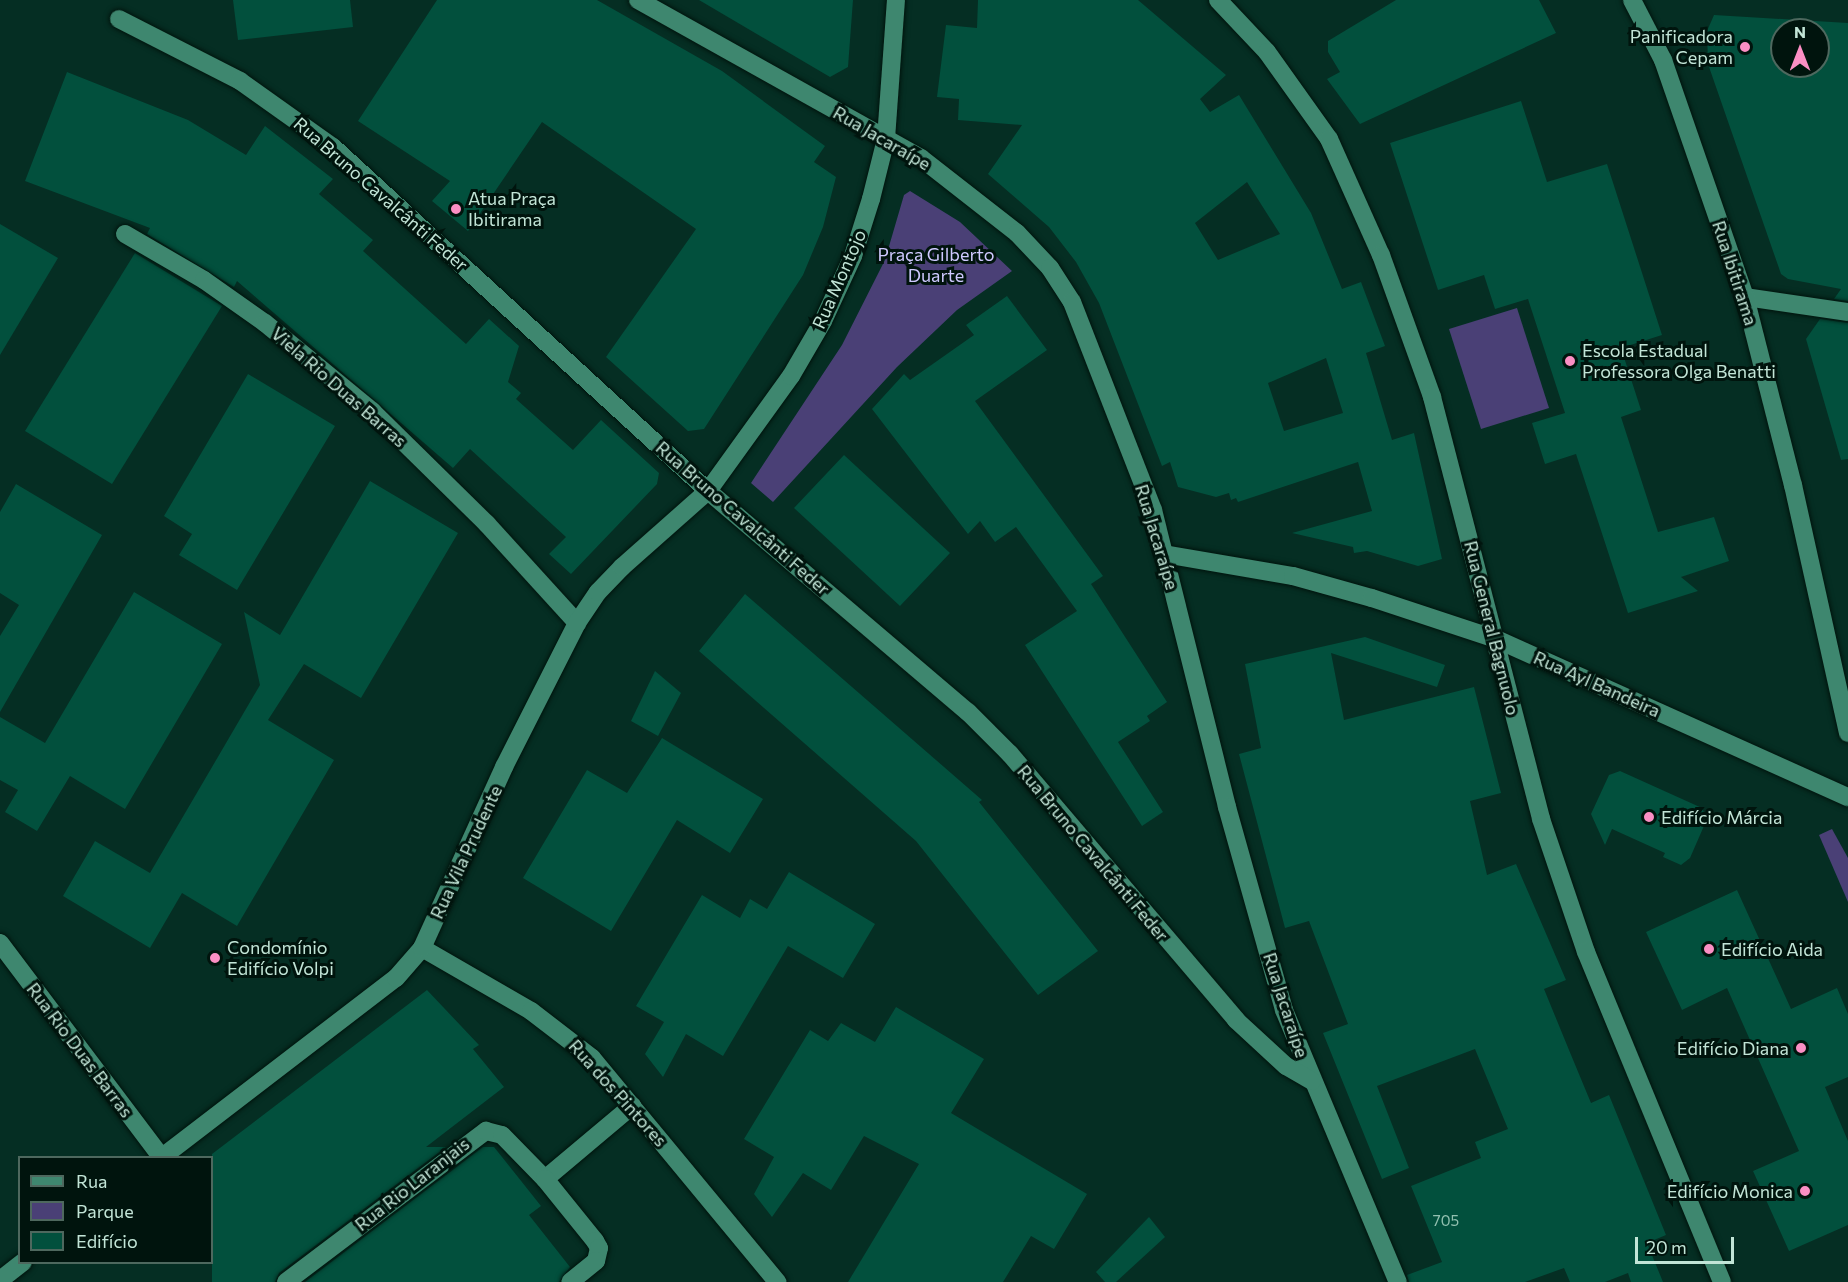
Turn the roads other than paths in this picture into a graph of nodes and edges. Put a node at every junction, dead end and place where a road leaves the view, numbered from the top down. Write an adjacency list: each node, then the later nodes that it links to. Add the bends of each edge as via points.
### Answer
1 (638, 0): 6 (street, Rua Jacaraípe)
2 (896, 0): 6 (street, Rua Montojo)
3 (1218, 0): 13 (street, Rua General Bagnuolo, via 1267,52 1329,139 1381,255 1432,397)
4 (1632, 0): 8 (street, Rua Ibitirama, via 1664,60)
5 (119, 19): 10 (street, Rua Bruno Cavalcânti Feder, via 240,81 333,147)
6 (886, 139): 10 (street, Rua Montojo, via 854,256 823,321 791,376); 11 (street, Rua Jacaraípe, via 921,158 967,192 1017,233 1050,268 1072,302 1153,510)
7 (125, 234): 12 (street, Viela Rio Duas Barras, via 204,280 265,323 372,411 487,524)
8 (1745, 297): 9 (street); 14 (street, Rua Ibitirama, via 1793,485)
9 (1848, 312)
10 (708, 491): 12 (street, Rua Vila Prudente, via 622,567 598,592); 18 (street, Rua Bruno Cavalcânti Feder, via 976,720 1010,754 1236,1020 1286,1066)
11 (1164, 554): 13 (street, Rua Ayl Bandeira, via 1293,576); 18 (street, Rua Jacaraípe, via 1281,999)
12 (577, 623): 17 (street, Rua Vila Prudente, via 504,767)
13 (1496, 639): 15 (street, Rua Ayl Bandeira); 29 (street, Rua General Bagnuolo, via 1541,819 1586,952)
14 (1848, 733)
15 (1848, 797)
16 (0, 943): 20 (street, Rua Rio Duas Barras)
17 (422, 948): 19 (street, Rua dos Pintores, via 566,1035); 21 (street, Rua Vila Prudente, via 396,978)
18 (1312, 1081): 28 (street, Rua Jacaraípe)
19 (632, 1106): 22 (street); 27 (street, Rua dos Pintores)
20 (160, 1156)
21 (162, 1156)
22 (545, 1179): 25 (street, Rua Rio Laranjais, via 502,1135 493,1131 478,1134); 26 (street, Rua Rio Laranjais, via 598,1248 596,1261)
23 (22, 1264): 24 (street)
24 (0, 1280)
25 (286, 1282)
26 (570, 1282)
27 (777, 1282)
28 (1398, 1282)
29 (1722, 1282)

